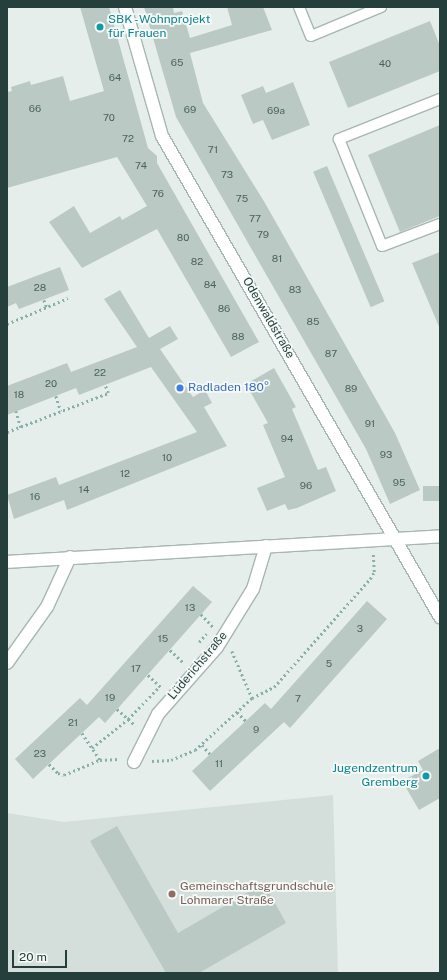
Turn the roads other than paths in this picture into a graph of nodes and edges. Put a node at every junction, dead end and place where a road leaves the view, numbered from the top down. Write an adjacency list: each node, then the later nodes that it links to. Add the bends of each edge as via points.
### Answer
1 (125, 7): 7 (street, Odenwaldstraße, via 162,136)
2 (299, 7): 3 (lane, via 311,36)
3 (381, 7)
4 (440, 99): 5 (lane, via 339,139 382,246)
5 (440, 224)
6 (440, 536): 7 (street)
7 (396, 539): 8 (street); 11 (street, Odenwaldstraße)
8 (266, 546): 9 (street); 13 (street, Lüderichstraße, via 253,589 223,638 158,714)
9 (70, 557): 10 (street); 12 (street, via 47,607)
10 (7, 562)
11 (440, 617)
12 (7, 663)
13 (134, 762)

